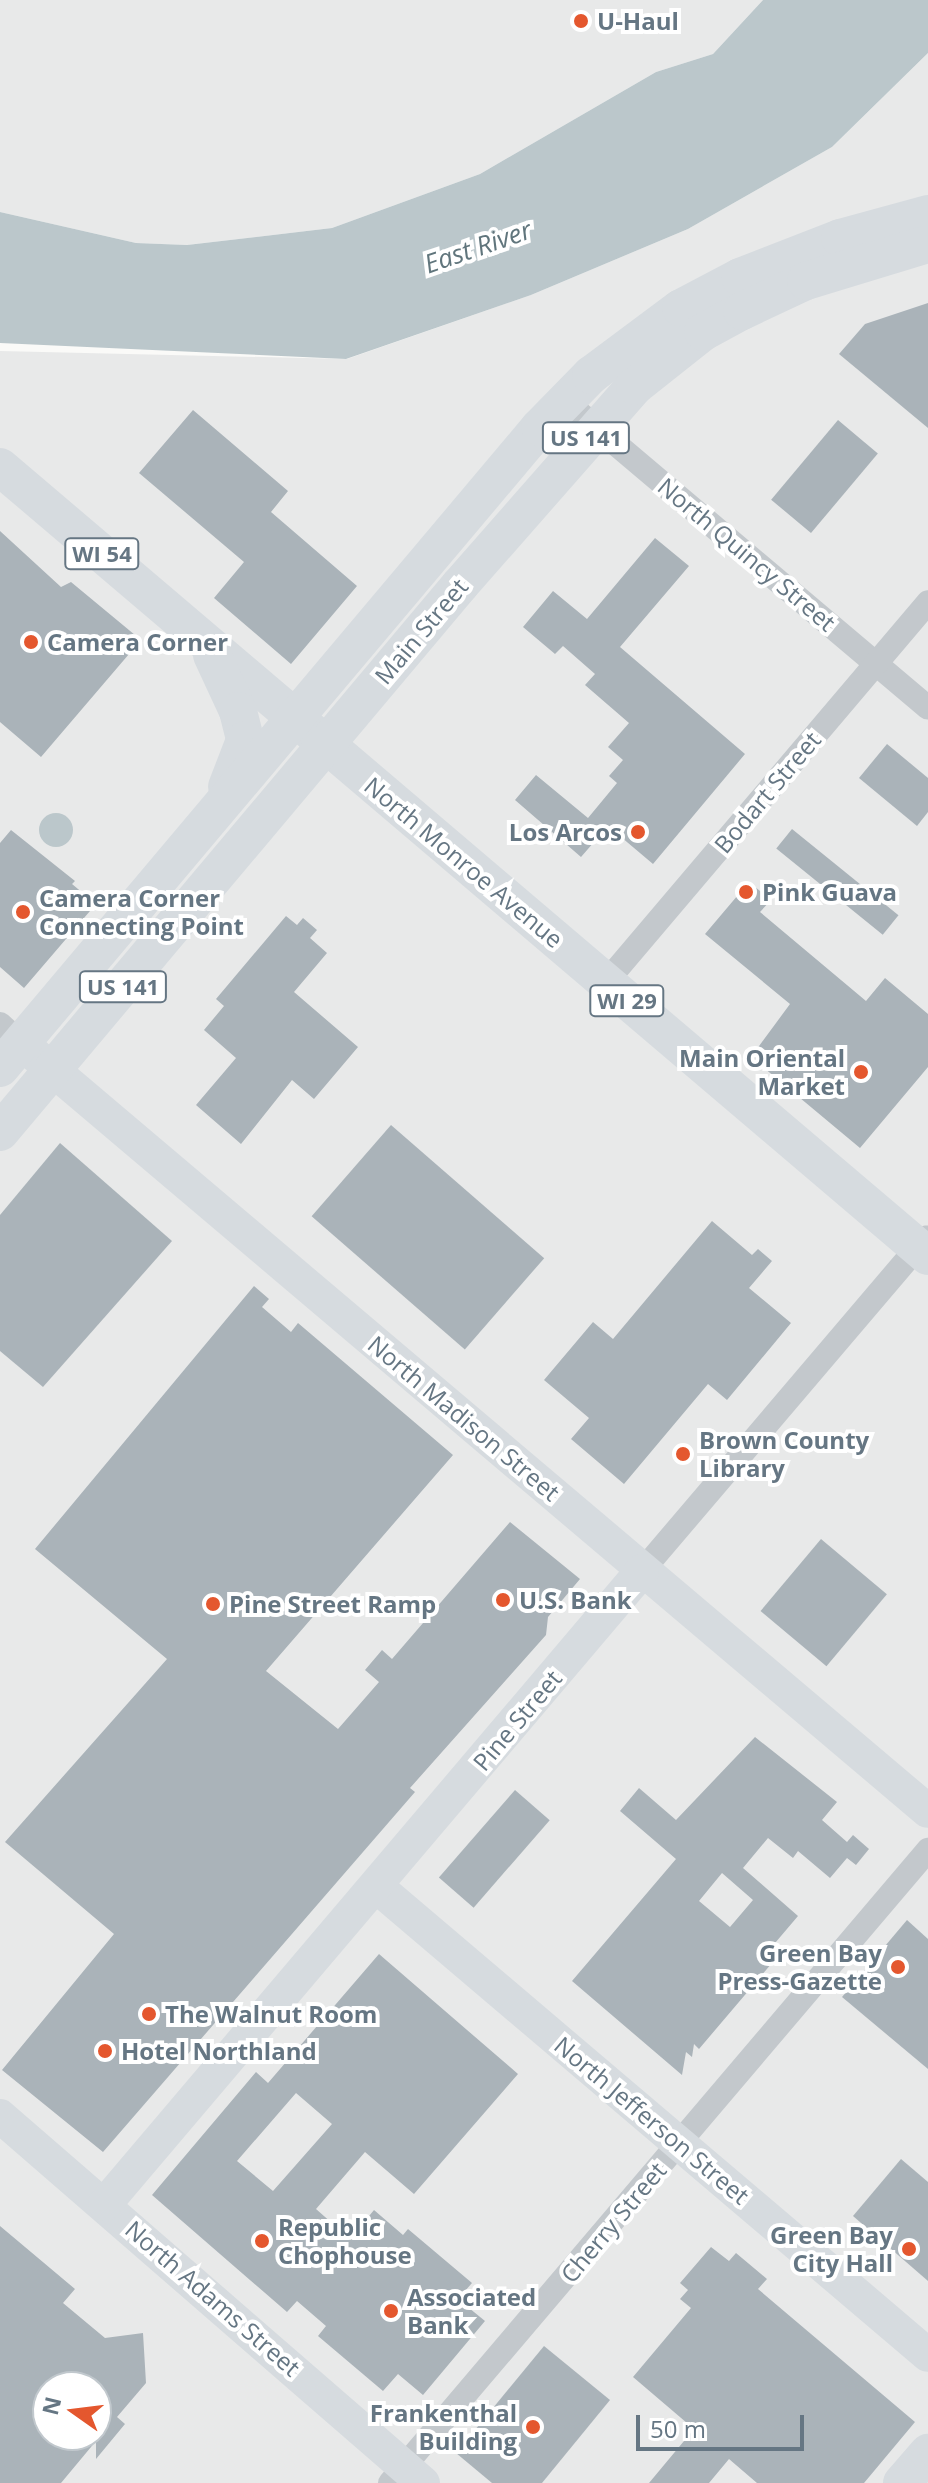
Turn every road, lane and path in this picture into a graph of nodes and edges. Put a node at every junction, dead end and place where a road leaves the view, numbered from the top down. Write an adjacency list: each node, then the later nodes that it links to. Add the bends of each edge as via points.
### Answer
1 (928, 214): 3 (main road, Main Street / US 141, via 840,238 740,277 630,341)
2 (928, 244): 4 (main road, Main Street / US 141, via 806,281 742,311 672,355)
3 (565, 401): 4 (street, North Quincy Street); 10 (main road, Main Street / US 141)
4 (597, 425): 8 (street, North Quincy Street); 11 (main road, Main Street / US 141)
5 (0, 467): 7 (main road, North Monroe Avenue / WI 54)
6 (928, 602): 8 (street, Bodart Street)
7 (205, 641): 10 (main road, North Monroe Avenue / WI 54); 12 (main road, via 238,711 245,740)
8 (876, 664): 9 (street, North Quincy Street); 13 (street, Bodart Street)
9 (928, 708)
10 (296, 718): 11 (main road, North Monroe Avenue / WI 29); 12 (main road, Main Street / US 141)
11 (326, 744): 13 (main road, North Monroe Avenue / WI 29); 15 (main road, Main Street / US 141)
12 (213, 814): 14 (main road, Main Street / US 141)
13 (606, 982): 17 (main road, North Monroe Avenue / WI 29)
14 (7, 1045): 15 (main road, North Madison Street)
15 (52, 1070): 16 (main road, Main Street / US 141); 18 (main road, North Madison Street)
16 (0, 1132)
17 (924, 1246): 18 (street, Pine Street)
18 (642, 1571): 19 (main road, North Madison Street); 21 (main road, Pine Street)
19 (928, 1811)
20 (928, 1850): 23 (street, Cherry Street)
21 (376, 1886): 23 (main road, North Jefferson Street); 24 (main road, Pine Street)
22 (0, 2116): 24 (main road, North Adams Street)
23 (680, 2144): 25 (main road, North Jefferson Street); 27 (street, Cherry Street)
24 (105, 2204): 27 (main road, North Adams Street)
25 (928, 2355)
26 (928, 2453): 28 (main road)
27 (406, 2478)
28 (902, 2483)

